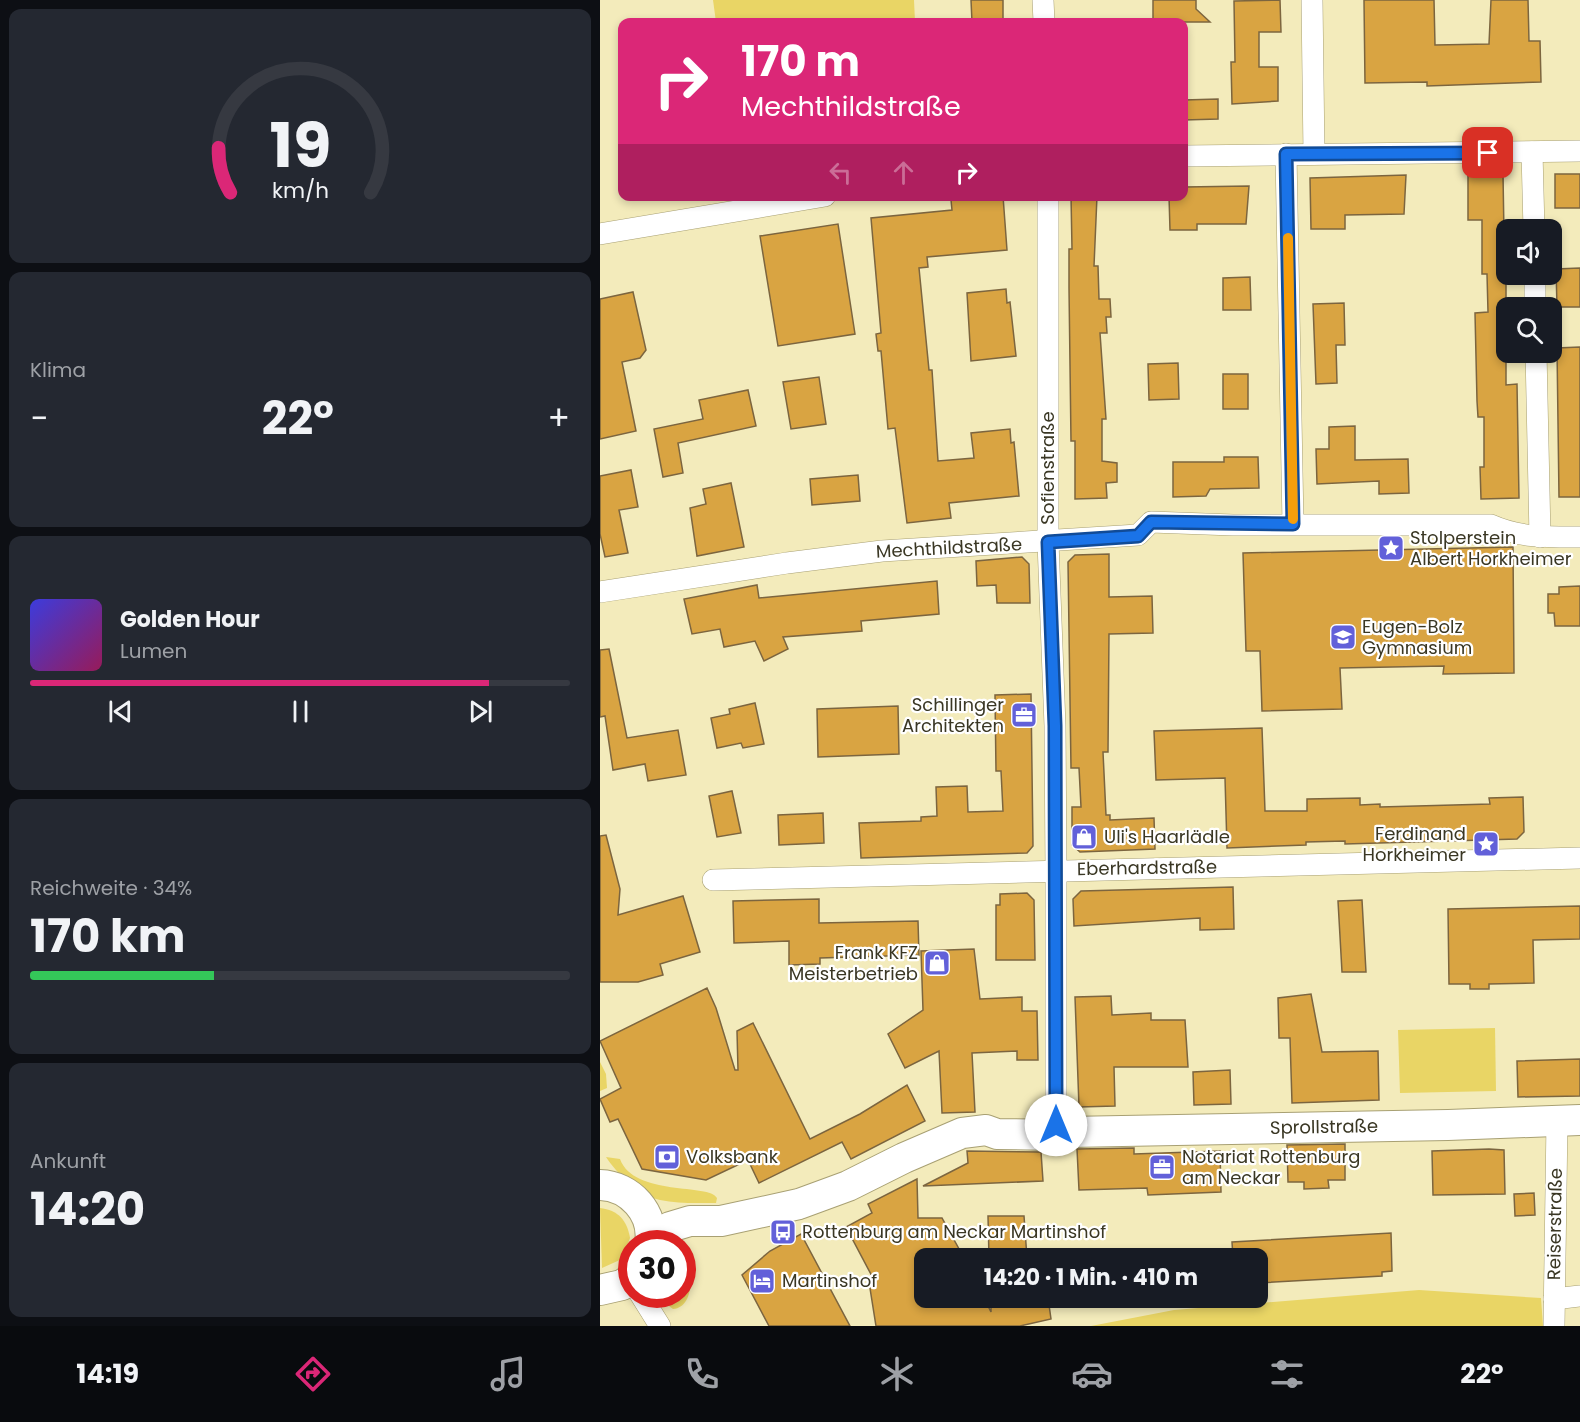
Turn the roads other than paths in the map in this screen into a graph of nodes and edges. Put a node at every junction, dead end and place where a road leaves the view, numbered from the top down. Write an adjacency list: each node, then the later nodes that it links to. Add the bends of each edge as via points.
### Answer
1 (1043, 0): 3 (street)
2 (1312, 0): 7 (street)
3 (1044, 18)
4 (1580, 151): 5 (street)
5 (1532, 152): 7 (street); 11 (street)
6 (1286, 154): 7 (street); 8 (street); 14 (street)
7 (1314, 154)
8 (1188, 156)
9 (795, 201): 12 (street)
10 (1047, 201): 17 (street, Sofienstraße)
11 (1534, 219)
12 (600, 234)
13 (1536, 363): 15 (street)
14 (1293, 524): 15 (street, Mechthildstraße, via 1491,525 1515,534); 17 (street, Mechthildstraße, via 1151,522 1138,536)
15 (1540, 537): 16 (street, Mechthildstraße)
16 (1580, 537)
17 (1048, 542): 18 (street, Mechthildstraße, via 882,551); 20 (street, Sofienstraße)
18 (600, 592)
19 (1580, 858): 20 (street, Eberhardstraße)
20 (1056, 870): 21 (street, Eberhardstraße); 23 (street, Sofienstraße)
21 (713, 880)
22 (1568, 1121): 23 (main road, Sprollstraße); 30 (street, Reiserstraße)
23 (1060, 1131): 26 (main road, Sprollstraße, via 998,1125 947,1138 848,1186 799,1204 722,1221)
24 (602, 1181): 25 (main road, via 621,1190)
25 (643, 1209): 26 (main road, Sprollstraße); 27 (main road)
26 (690, 1221): 28 (main road, Sprollstraße)
27 (650, 1230)
28 (666, 1230)
29 (1580, 1296): 30 (street)
30 (1554, 1299): 33 (street, Reiserstraße)
31 (644, 1308): 32 (street)
32 (660, 1326)
33 (1554, 1326)

